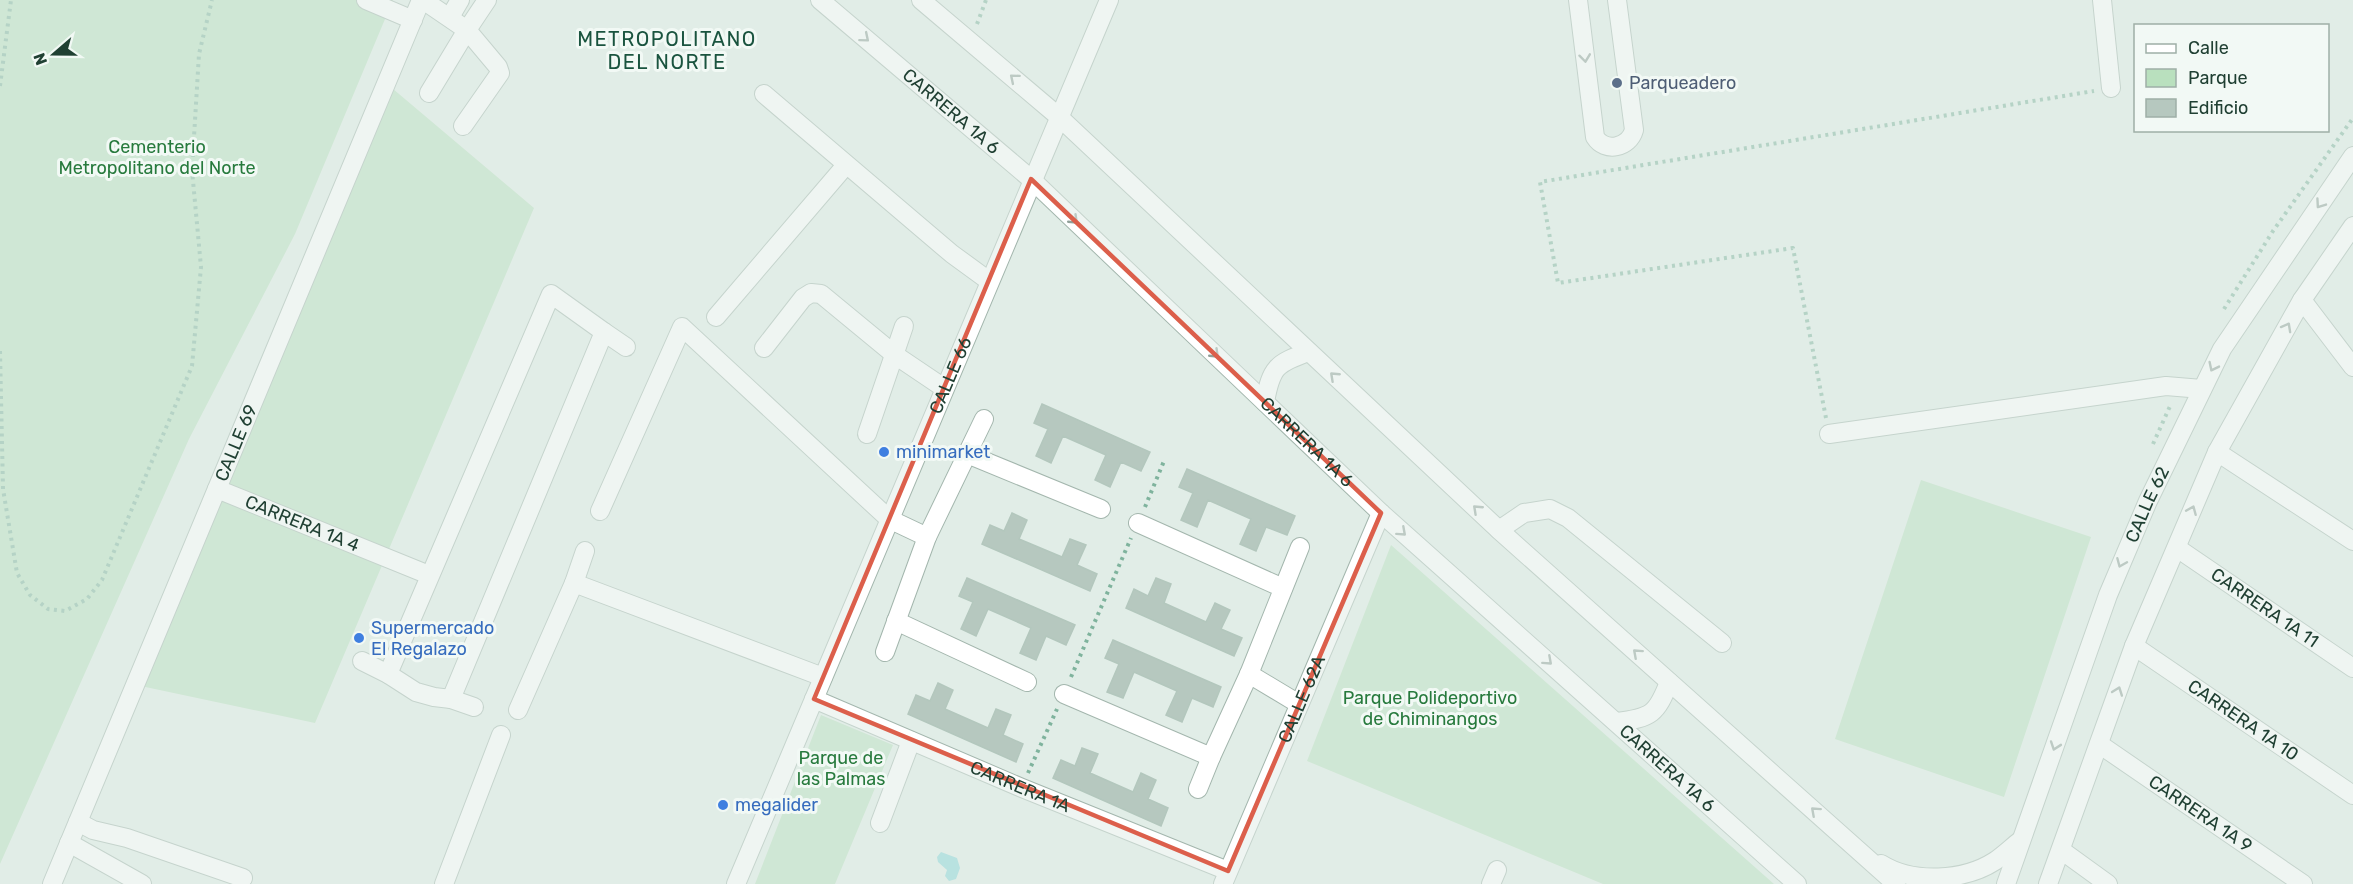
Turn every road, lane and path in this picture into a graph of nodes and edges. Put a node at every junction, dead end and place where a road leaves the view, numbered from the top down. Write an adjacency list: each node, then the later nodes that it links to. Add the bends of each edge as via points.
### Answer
1 (11, 0): 18 (path)
2 (212, 0): 35 (path, via 199,54 192,170 201,267 192,366 102,580 87,599 65,611 48,609 30,595 17,573 3,489)
3 (422, 0): 14 (street); 15 (street, CALLE 69)
4 (460, 0): 14 (street)
5 (487, 0): 16 (street)
6 (820, 0): 26 (street, CARRERA 1A 6, one-way to 26)
7 (921, 0): 17 (street)
8 (986, 0): 17 (path)
9 (1108, 0): 22 (street, CALLE 66)
10 (1578, 0): 11 (street, one-way to 11, via 1595,137 1606,147 1626,144 1634,130)
11 (1617, 0)
12 (2102, 0): 19 (street)
13 (374, 2): 15 (street)
14 (450, 17): 16 (street)
15 (413, 20): 48 (street, CALLE 69)
16 (467, 30): 20 (street); 23 (street, via 500,73)
17 (970, 41): 22 (street, one-way to 17)
18 (0, 86)
19 (2111, 88): 44 (path, via 1540,182 1558,283 1793,248)
20 (429, 93)
21 (764, 94): 25 (street)
22 (1058, 116): 26 (street, CALLE 66); 36 (street)
23 (463, 126)
24 (2353, 156): 40 (street, CALLE 62, one-way to 40, via 2243,316)
25 (846, 165): 28 (street); 30 (street)
26 (1031, 179): 28 (street, CALLE 66); 41 (street, CARRERA 1A 6, one-way to 41)
27 (2353, 226): 29 (street)
28 (989, 281): 39 (street, CALLE 66)
29 (2302, 300): 38 (street); 45 (street, one-way to 29)
30 (716, 318)
31 (904, 326): 37 (street)
32 (604, 332): 33 (street); 60 (street, via 551,294); 75 (street)
33 (626, 347)
34 (764, 348): 37 (street, via 811,293 821,294)
35 (0, 351)
36 (1309, 352): 41 (street, via 1286,360 1269,378); 54 (street, one-way to 36)
37 (895, 355): 39 (street); 43 (street)
38 (2353, 367)
39 (944, 388): 52 (street, CALLE 66)
40 (2202, 389): 44 (street, via 2166,386); 90 (street, CALLE 62, one-way to 90, via 2108,595)
41 (1265, 402): 51 (street, CARRERA 1A 6)
42 (984, 419): 46 (street)
43 (867, 434)
44 (1829, 434)
45 (2217, 452): 56 (street); 58 (street, one-way to 45)
46 (967, 454): 49 (street); 55 (street)
47 (1164, 461): 53 (path)
48 (217, 489): 60 (street, CARRERA 1A 4); 88 (street, CALLE 69)
49 (1101, 509)
50 (600, 511): 52 (street, via 682,327)
51 (1381, 513): 77 (street, CALLE 62A); 80 (street, CARRERA 1A 6, one-way to 80)
52 (889, 519): 55 (street); 71 (street, CALLE 66)
53 (1138, 523): 62 (street); 74 (path)
54 (1499, 530): 64 (street, via 1524,513 1550,509 1569,518); 72 (street, one-way to 54)
55 (927, 537): 63 (street)
56 (2353, 541)
57 (1300, 547): 62 (street)
58 (2177, 548): 65 (street); 68 (street, CARRERA 1A 11)
59 (585, 551): 61 (street)
60 (429, 575): 69 (street)
61 (574, 583): 71 (street); 79 (street)
62 (1283, 588): 70 (street)
63 (896, 621): 66 (street); 73 (street)
64 (1722, 643)
65 (2134, 646): 83 (street, one-way to 65); 87 (street, CARRERA 1A 10)
66 (885, 652)
67 (362, 661): 69 (street)
68 (2353, 668)
69 (388, 674): 75 (street, via 416,692)
70 (1249, 674): 77 (street); 84 (street)
71 (823, 677): 76 (street, CALLE 66)
72 (1669, 681): 80 (street, via 1660,704 1641,719); 92 (street, one-way to 72)
73 (1027, 682)
74 (1064, 694): 84 (street); 85 (path)
75 (451, 699): 78 (street)
76 (814, 699): 82 (street, CARRERA 1A); 99 (street, CALLE 66)
77 (1299, 704): 94 (street, CALLE 62A)
78 (474, 707)
79 (518, 710)
80 (1617, 722): 100 (street, CARRERA 1A 6)
81 (501, 735): 98 (street)
82 (911, 741): 85 (street, CARRERA 1A); 89 (street)
83 (2099, 744): 93 (street); 105 (street, CARRERA 1A 9)
84 (1211, 757): 86 (street)
85 (1022, 788): 94 (street, CARRERA 1A)
86 (1198, 789)
87 (2353, 795)
88 (78, 822): 91 (street, CALLE 69); 95 (street)
89 (880, 823)
90 (2022, 839): 92 (street, via 1983,867 1960,875 1924,878 1889,869); 102 (street, CALLE 62)
91 (69, 843): 96 (street, CALLE 69); 97 (street)
92 (1858, 849): 101 (street)
93 (2061, 850): 103 (street); 104 (street)
94 (1225, 877)
95 (243, 878)
96 (52, 884)
97 (142, 884)
98 (444, 884)
99 (736, 884)
100 (1797, 884)
101 (1896, 884)
102 (2006, 884)
103 (2048, 884)
104 (2108, 884)
105 (2303, 884)

